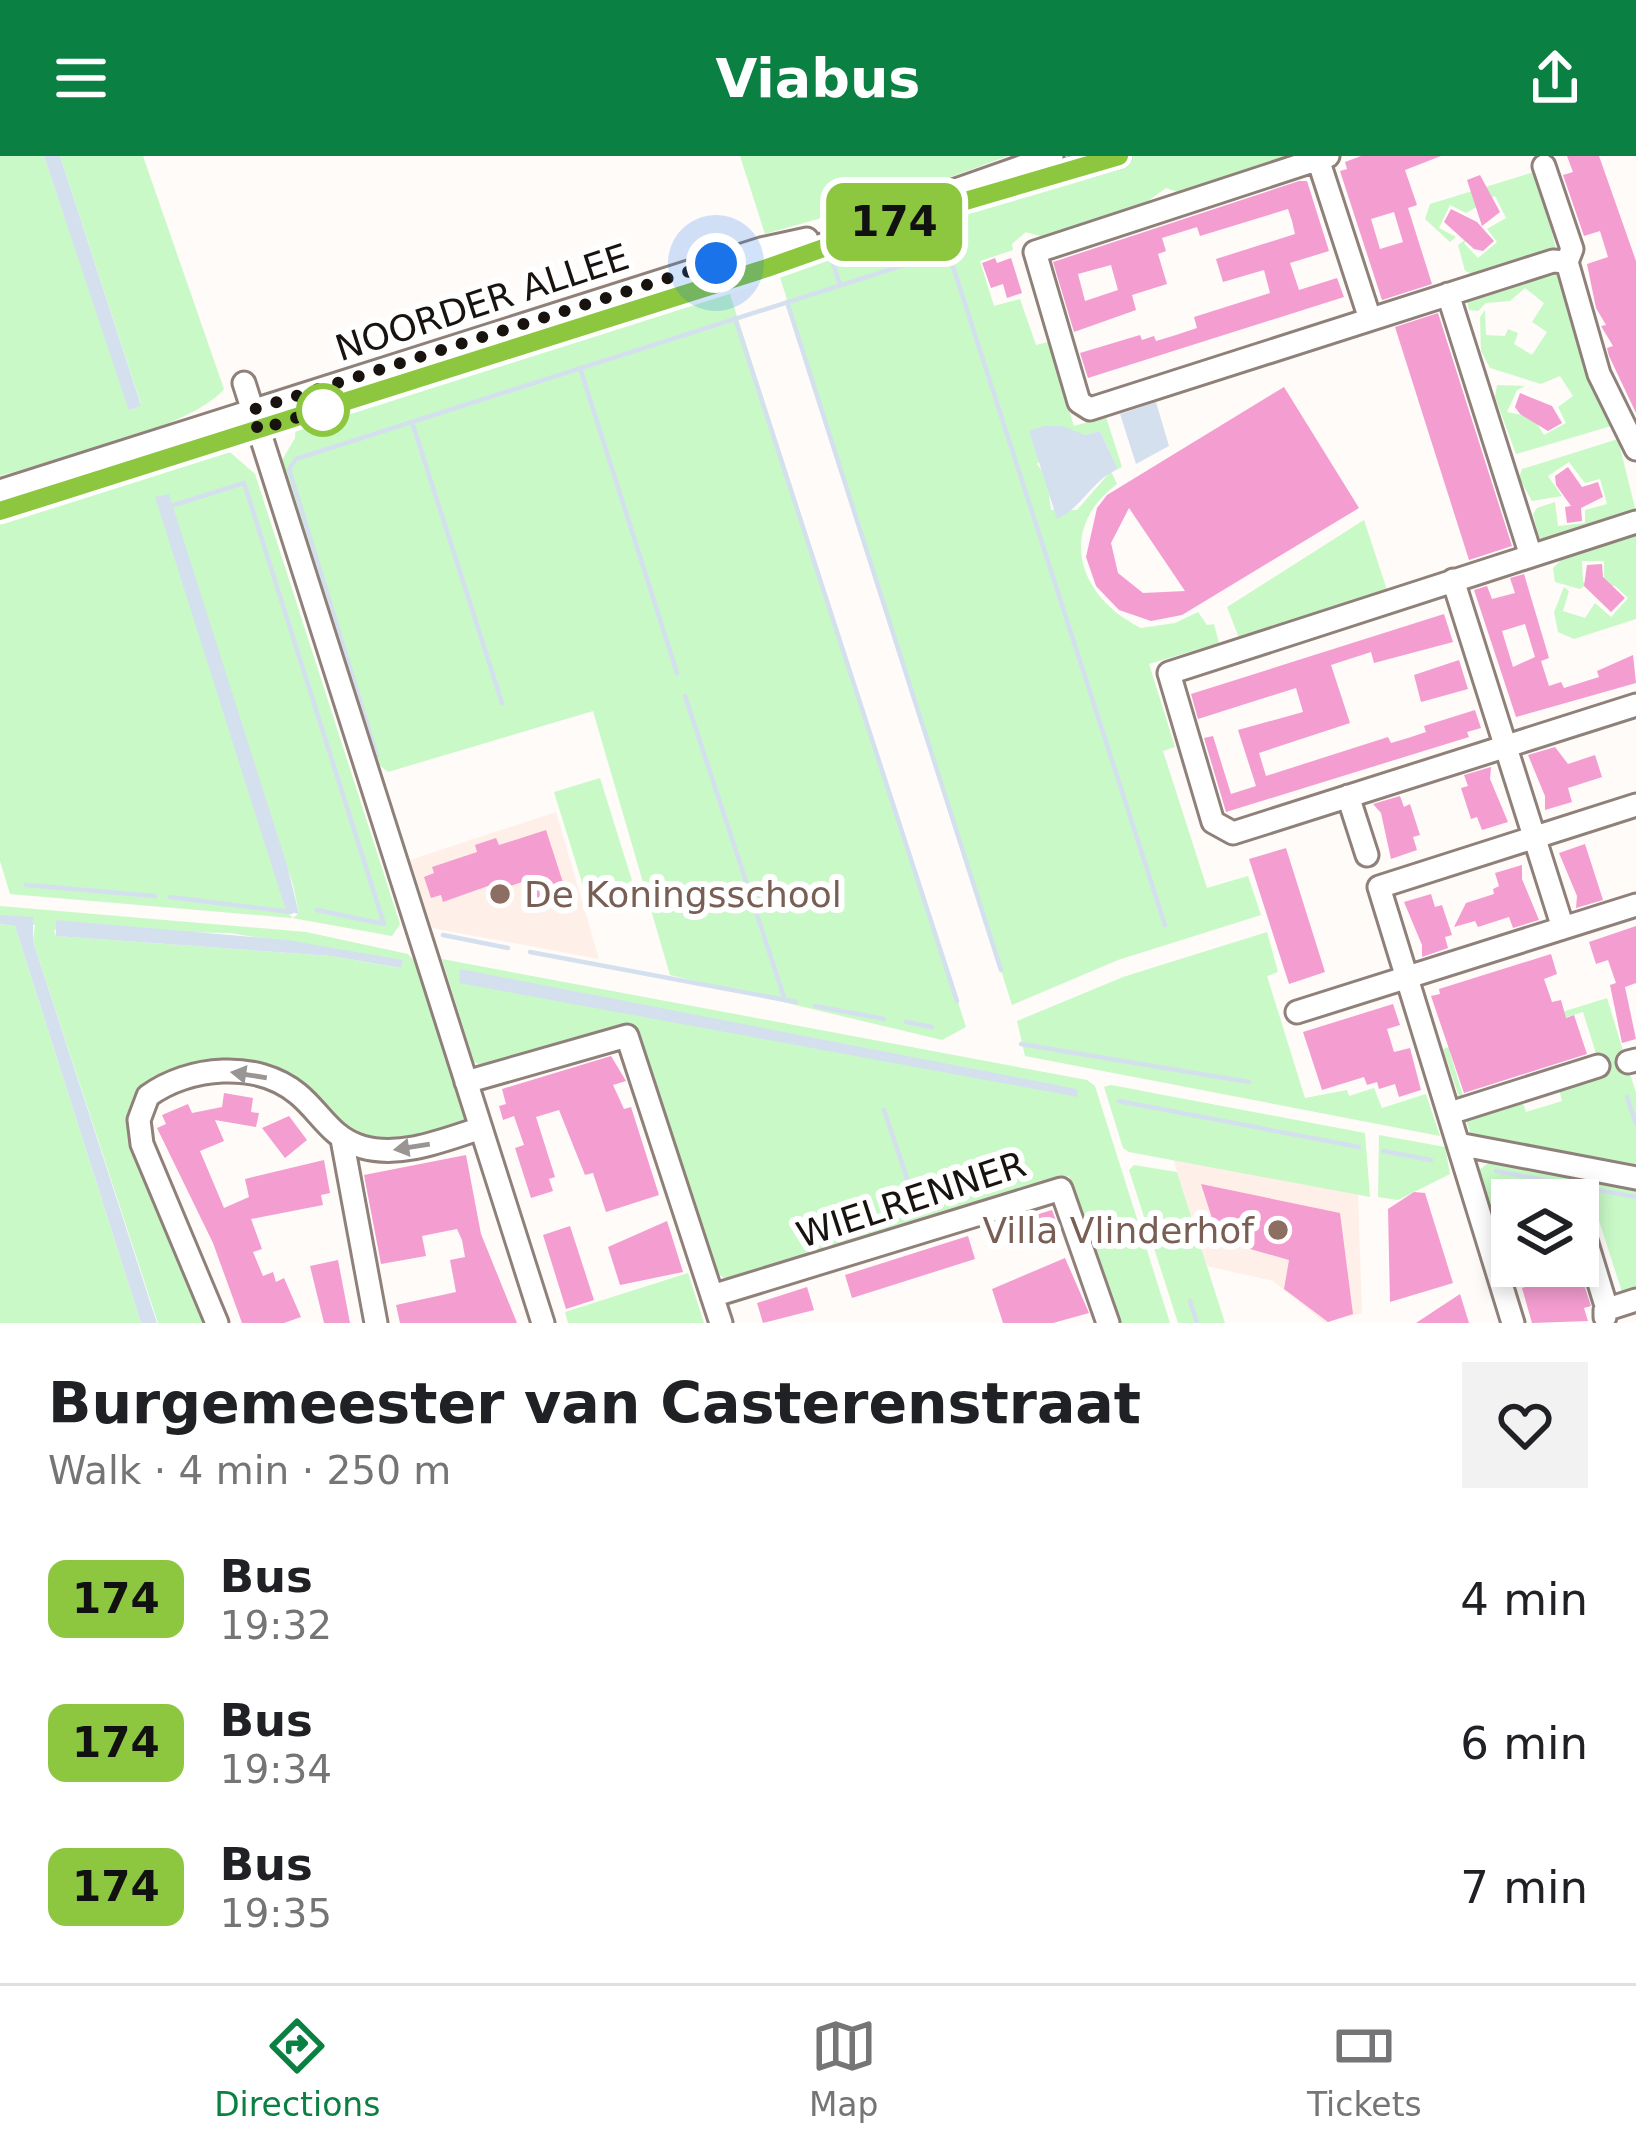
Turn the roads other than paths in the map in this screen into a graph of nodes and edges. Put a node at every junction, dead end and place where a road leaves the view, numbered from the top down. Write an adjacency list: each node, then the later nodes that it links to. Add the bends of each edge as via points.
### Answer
1 (1052, 156): 9 (street, NOORDER ALLEE)
2 (1119, 156): 9 (street, NOORDER ALLEE)
3 (1321, 157): 7 (street); 7 (street, via 1035,252 1090,409)
4 (1544, 166): 5 (street, via 1572,250)
5 (1567, 262): 6 (street); 10 (street, via 1599,374)
6 (1448, 294): 7 (street); 14 (street)
7 (1370, 319)
8 (244, 383): 9 (street)
9 (255, 420): 11 (street, NOORDER ALLEE); 12 (street, NOORDER ALLEE); 27 (street)
10 (1636, 449)
11 (0, 491)
12 (0, 511)
13 (1636, 522): 14 (street)
14 (1531, 556): 15 (street)
15 (1453, 580): 17 (street); 18 (street, via 1169,673 1221,831)
16 (1636, 705): 17 (street)
17 (1505, 747): 18 (street); 20 (street)
18 (1348, 796): 21 (street)
19 (1636, 805): 20 (street)
20 (1534, 837): 23 (street); 24 (street, via 1379,887)
21 (1367, 855)
22 (1636, 905): 23 (street)
23 (1563, 928): 24 (street)
24 (1407, 977): 25 (street); 28 (street)
25 (1297, 1012)
26 (1598, 1066): 28 (street)
27 (466, 1082): 29 (street); 33 (street, via 627,1036)
28 (1450, 1113): 31 (street)
29 (481, 1127): 30 (street, one-way to 30, via 396,1150); 38 (street)
30 (342, 1139): 36 (street, one-way to 36, via 302,1097 258,1075 188,1075 148,1096 142,1144); 37 (street)
31 (1458, 1144): 32 (street); 41 (street)
32 (1636, 1178)
33 (712, 1296): 39 (street); 40 (street, WIELRENNER, via 1061,1189)
34 (1636, 1300): 35 (street)
35 (1606, 1314)
36 (217, 1323)
37 (376, 1323)
38 (543, 1323)
39 (721, 1323)
40 (1108, 1323)
41 (1514, 1323)

